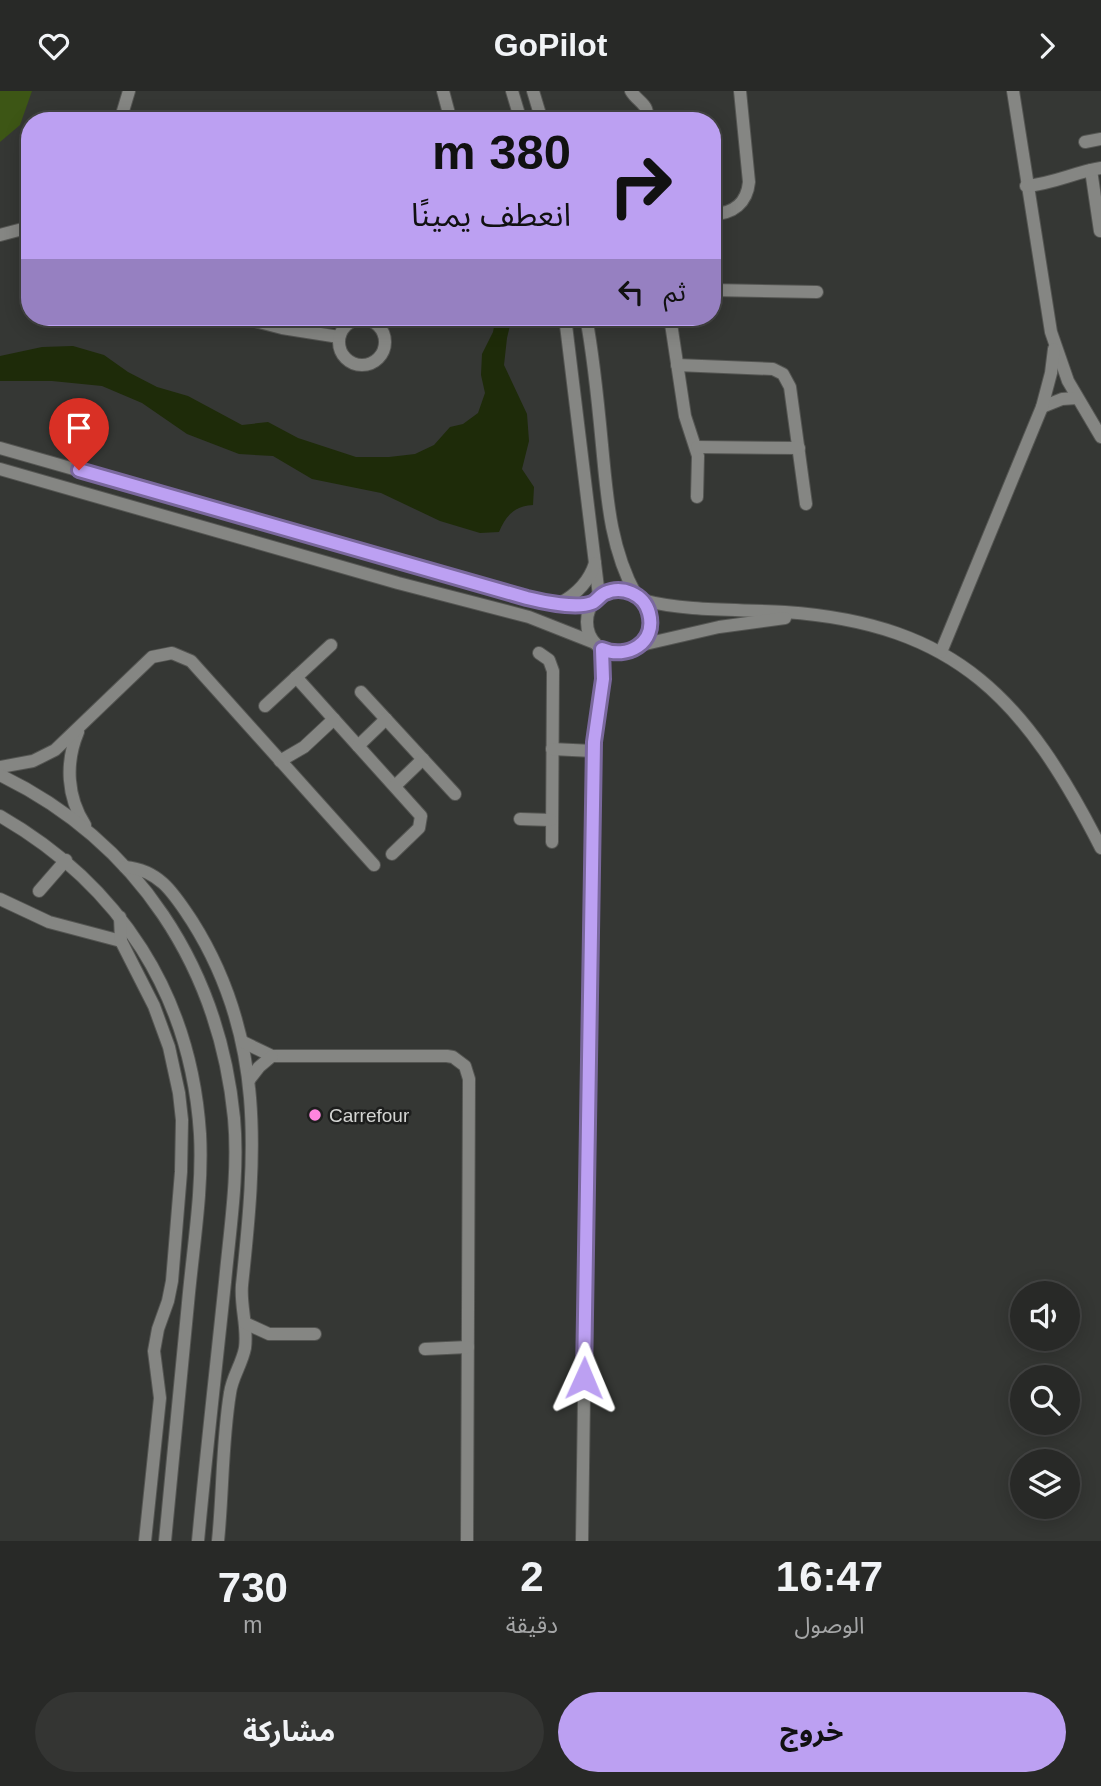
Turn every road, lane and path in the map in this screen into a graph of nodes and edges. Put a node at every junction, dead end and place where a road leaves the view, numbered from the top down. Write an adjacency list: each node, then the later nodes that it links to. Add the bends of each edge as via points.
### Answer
1 (129, 91): 8 (street)
2 (443, 91): 9 (street)
3 (512, 91): 10 (street)
4 (533, 91): 11 (street)
5 (631, 91): 12 (street)
6 (740, 91): 17 (street, via 750,182 745,198 733,210)
7 (1013, 91): 16 (street)
8 (123, 112)
9 (449, 112)
10 (518, 112)
11 (539, 112)
12 (648, 112)
13 (1101, 139): 14 (street)
14 (1085, 142)
15 (1096, 169): 16 (street); 19 (street)
16 (1026, 186): 28 (street)
17 (721, 212)
18 (21, 229): 20 (street)
19 (1100, 231)
20 (0, 235)
21 (721, 290): 22 (street)
22 (817, 292)
23 (274, 326): 27 (street)
24 (566, 326): 39 (street)
25 (587, 326): 40 (street, via 610,523 619,560)
26 (671, 326): 29 (street)
27 (340, 337)
28 (1055, 345): 30 (street); 31 (street)
29 (677, 365): 33 (street, via 686,422); 35 (street, via 778,371 790,387)
30 (1077, 398): 31 (street); 32 (street)
31 (1042, 407): 47 (street)
32 (1101, 436)
33 (697, 447): 35 (street); 37 (street)
34 (0, 448): 42 (street)
35 (799, 448): 38 (street)
36 (0, 469): 46 (street, via 529,617)
37 (697, 497)
38 (806, 504)
39 (596, 559): 41 (street); 42 (street, via 587,581)
40 (639, 598): 41 (street, via 617,590); 43 (street, via 689,609); 45 (street, via 647,607 650,623)
41 (596, 600): 42 (street); 46 (street, via 587,623)
42 (560, 604)
43 (802, 615): 45 (street); 47 (street, via 866,623)
44 (331, 645): 49 (street)
45 (641, 645): 46 (street, via 627,653 610,653)
46 (598, 646): 57 (street, via 603,679)
47 (940, 652): 69 (street, via 981,680 1022,721 1071,792)
48 (539, 653): 56 (street, via 552,665)
49 (296, 677): 51 (street); 52 (street)
50 (361, 692): 53 (street)
51 (265, 706)
52 (334, 719): 55 (street); 59 (street, via 304,747)
53 (386, 719): 55 (street); 58 (street)
54 (83, 723): 59 (street, via 152,657 172,653 191,661); 60 (street, via 44,756); 67 (street, via 72,749 70,781 75,805)
55 (358, 746): 62 (street)
56 (552, 749): 57 (street); 66 (street)
57 (593, 751): 96 (street)
58 (423, 759): 62 (street); 63 (street)
59 (280, 761): 72 (street)
60 (0, 767)
61 (0, 775): 67 (street)
62 (395, 786): 70 (street, via 421,820 419,828)
63 (455, 794)
64 (0, 816): 71 (street)
65 (520, 819): 66 (street)
66 (551, 820): 68 (street)
67 (89, 831): 73 (street)
68 (552, 842)
69 (1101, 848)
70 (392, 854)
71 (66, 860): 74 (street); 76 (street)
72 (374, 865)
73 (125, 867): 78 (street, via 152,873 167,886); 79 (street, via 172,928)
74 (39, 891)
75 (0, 899): 77 (street, via 49,922)
76 (120, 917): 77 (street); 92 (street, via 156,972 182,1033 200,1136)
77 (121, 941): 91 (street, via 162,1026 182,1119 172,1282 155,1340 160,1398)
78 (216, 964): 79 (street); 80 (street)
79 (206, 994): 89 (street, via 226,1062 235,1150)
80 (243, 1042): 81 (street); 82 (street)
81 (272, 1056): 82 (street); 87 (street, via 447,1056 465,1066 469,1079)
82 (248, 1080): 83 (street, via 253,1143 241,1298)
83 (245, 1322): 84 (street); 86 (street)
84 (269, 1335): 85 (street); 86 (street)
85 (315, 1335)
86 (245, 1347): 90 (street, via 230,1390)
87 (468, 1351): 88 (street); 95 (street)
88 (425, 1353)
89 (200, 1520): 90 (street); 93 (street)
90 (220, 1521): 94 (street)
91 (145, 1541)
92 (165, 1541)
93 (198, 1541)
94 (218, 1541)
95 (467, 1541)
96 (582, 1541)

